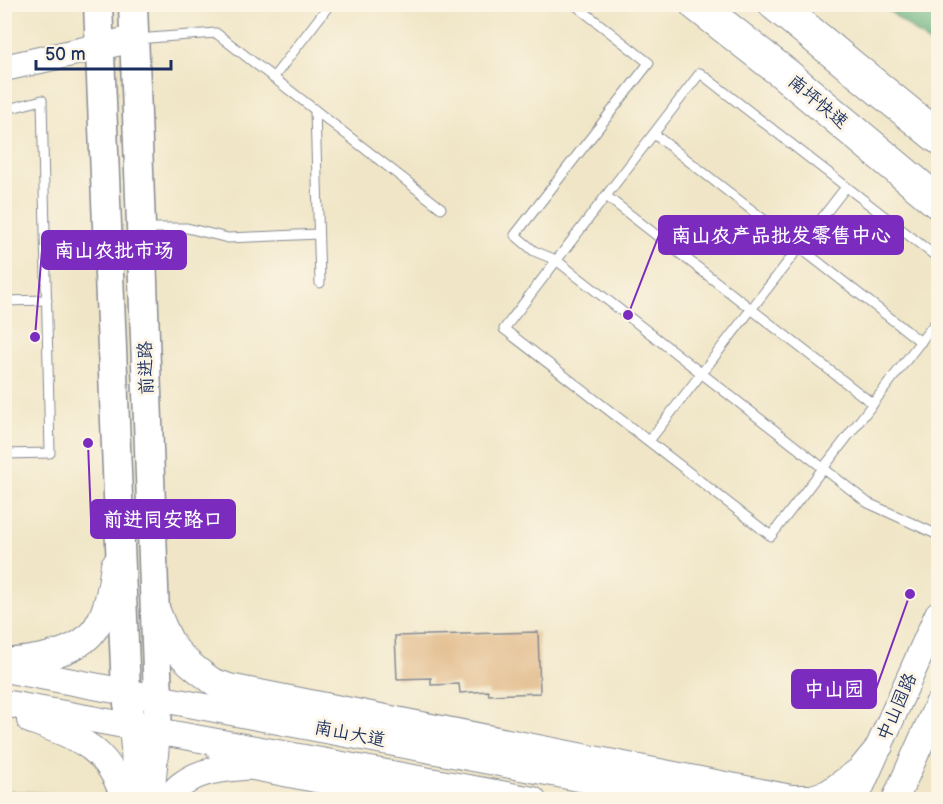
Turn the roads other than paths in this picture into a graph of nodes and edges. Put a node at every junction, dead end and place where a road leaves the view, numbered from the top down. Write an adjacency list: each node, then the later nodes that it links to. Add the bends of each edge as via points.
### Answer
1 (99, 4): 8 (main road, 前进路)
2 (133, 4): 7 (main road, 前进路)
3 (330, 4): 10 (lane)
4 (574, 4): 23 (lane, via 649,63 515,235 534,251)
5 (696, 4): 17 (highway, 南坪快速)
6 (776, 4): 14 (highway)
7 (134, 39): 8 (main road); 10 (lane, via 216,33); 19 (main road, 前进路)
8 (100, 47): 9 (main road); 35 (main road, 前进路)
9 (4, 68)
10 (273, 78): 12 (lane)
11 (4, 110): 25 (lane, via 42,100)
12 (315, 110): 18 (lane); 20 (lane)
13 (654, 134): 15 (lane, via 700,73); 16 (lane); 21 (lane)
14 (939, 137)
15 (846, 187): 21 (lane); 22 (lane)
16 (606, 196): 23 (lane); 27 (lane)
17 (939, 202)
18 (441, 208)
19 (141, 228): 20 (lane, via 187,228 228,238); 37 (main road, 前进路)
20 (318, 234): 24 (lane)
21 (800, 247): 27 (lane); 29 (lane)
22 (939, 258)
23 (556, 260): 30 (lane); 32 (lane, via 504,329)
24 (320, 283)
25 (47, 300): 26 (lane); 33 (lane, via 50,453)
26 (4, 301)
27 (752, 309): 30 (lane); 31 (lane)
28 (939, 319): 29 (lane)
29 (921, 342): 31 (lane)
30 (702, 373): 32 (lane); 34 (lane)
31 (873, 404): 34 (lane)
32 (649, 441): 34 (lane, via 771,537)
33 (4, 454)
34 (824, 468): 36 (lane, via 868,503)
35 (119, 520): 39 (main road, via 112,587 92,634 78,646 62,652); 42 (main road, 前进路)
36 (939, 535)
37 (154, 603): 41 (main road, via 173,646); 43 (main road, 前进路)
38 (939, 614): 51 (main road, 中山园路)
39 (4, 662)
40 (4, 669): 42 (main road, 南山大道)
41 (212, 681): 46 (main road); 48 (main road)
42 (126, 692): 43 (main road, 南山大道); 49 (main road, 前进路)
43 (158, 698): 48 (main road, 南山大道); 49 (main road, 前进路)
44 (4, 703): 49 (main road, 南山大道)
45 (939, 704): 54 (main road, 中山园路)
46 (320, 705): 48 (main road); 52 (main road)
47 (4, 711): 59 (main road, via 65,733 96,751 109,764)
48 (266, 719): 57 (main road, 南山大道)
49 (145, 729): 50 (main road, 南山大道); 60 (main road, via 135,758); 61 (main road)
50 (209, 741): 53 (main road, 南山大道); 55 (main road)
51 (880, 746): 58 (main road, via 860,770 828,793); 66 (main road, 中山园路)
52 (546, 750): 56 (main road); 57 (main road)
53 (304, 758): 55 (main road); 64 (main road, 南山大道)
54 (913, 760): 67 (main road, 中山园路); 68 (main road)
55 (248, 766): 62 (main road, via 199,775 183,783); 63 (main road)
56 (683, 777): 57 (main road); 58 (main road)
57 (618, 785): 65 (main road, 南山大道)
58 (793, 799)
59 (124, 800)
60 (133, 800)
61 (151, 800)
62 (166, 800)
63 (424, 800)
64 (533, 800)
65 (694, 800)
66 (855, 800)
67 (895, 800)
68 (909, 800)

